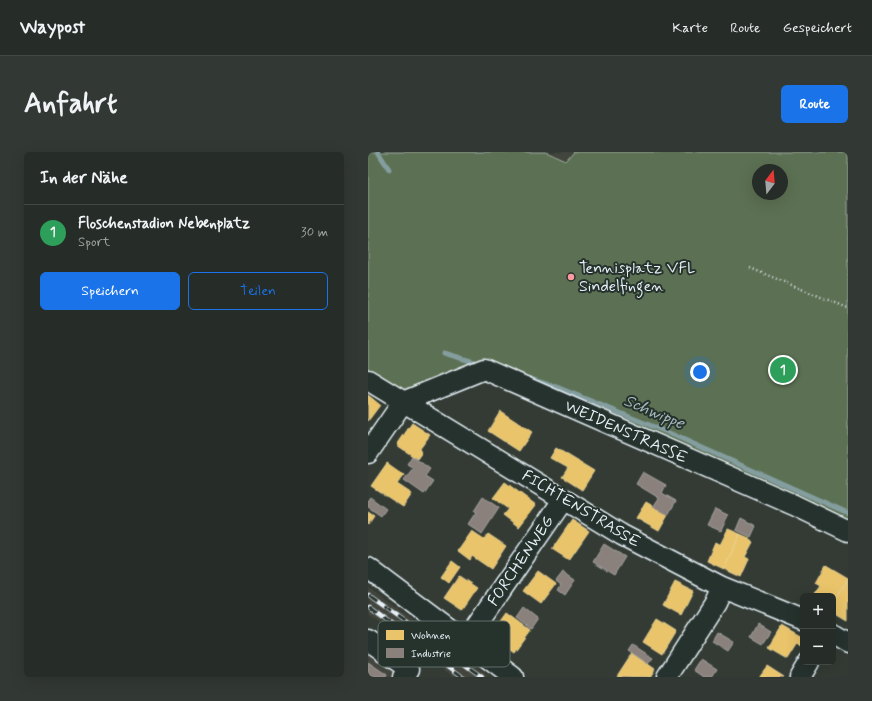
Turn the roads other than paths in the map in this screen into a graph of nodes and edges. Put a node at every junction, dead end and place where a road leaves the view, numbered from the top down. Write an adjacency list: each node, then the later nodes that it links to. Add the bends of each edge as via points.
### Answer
1 (368, 380): 2 (street, FICHTENSTRASSE)
2 (403, 402): 3 (street); 4 (street, FICHTENSTRASSE); 5 (street, WEIDENSTRASSE, via 484,369)
3 (368, 453)
4 (563, 500): 7 (street, FICHTENSTRASSE, via 622,535); 10 (street, FORCHENWEG)
5 (848, 530)
6 (368, 568): 9 (street)
7 (722, 587): 8 (street, FICHTENSTRASSE); 20 (street)
8 (800, 619)
9 (439, 621)
10 (480, 621)
11 (836, 636): 13 (street)
12 (368, 640): 14 (street)
13 (848, 643)
14 (378, 647)
15 (807, 665): 21 (street)
16 (406, 667): 18 (street, via 409,669)
17 (500, 667): 19 (street)
18 (403, 677)
19 (513, 677)
20 (667, 677)
21 (800, 677)

